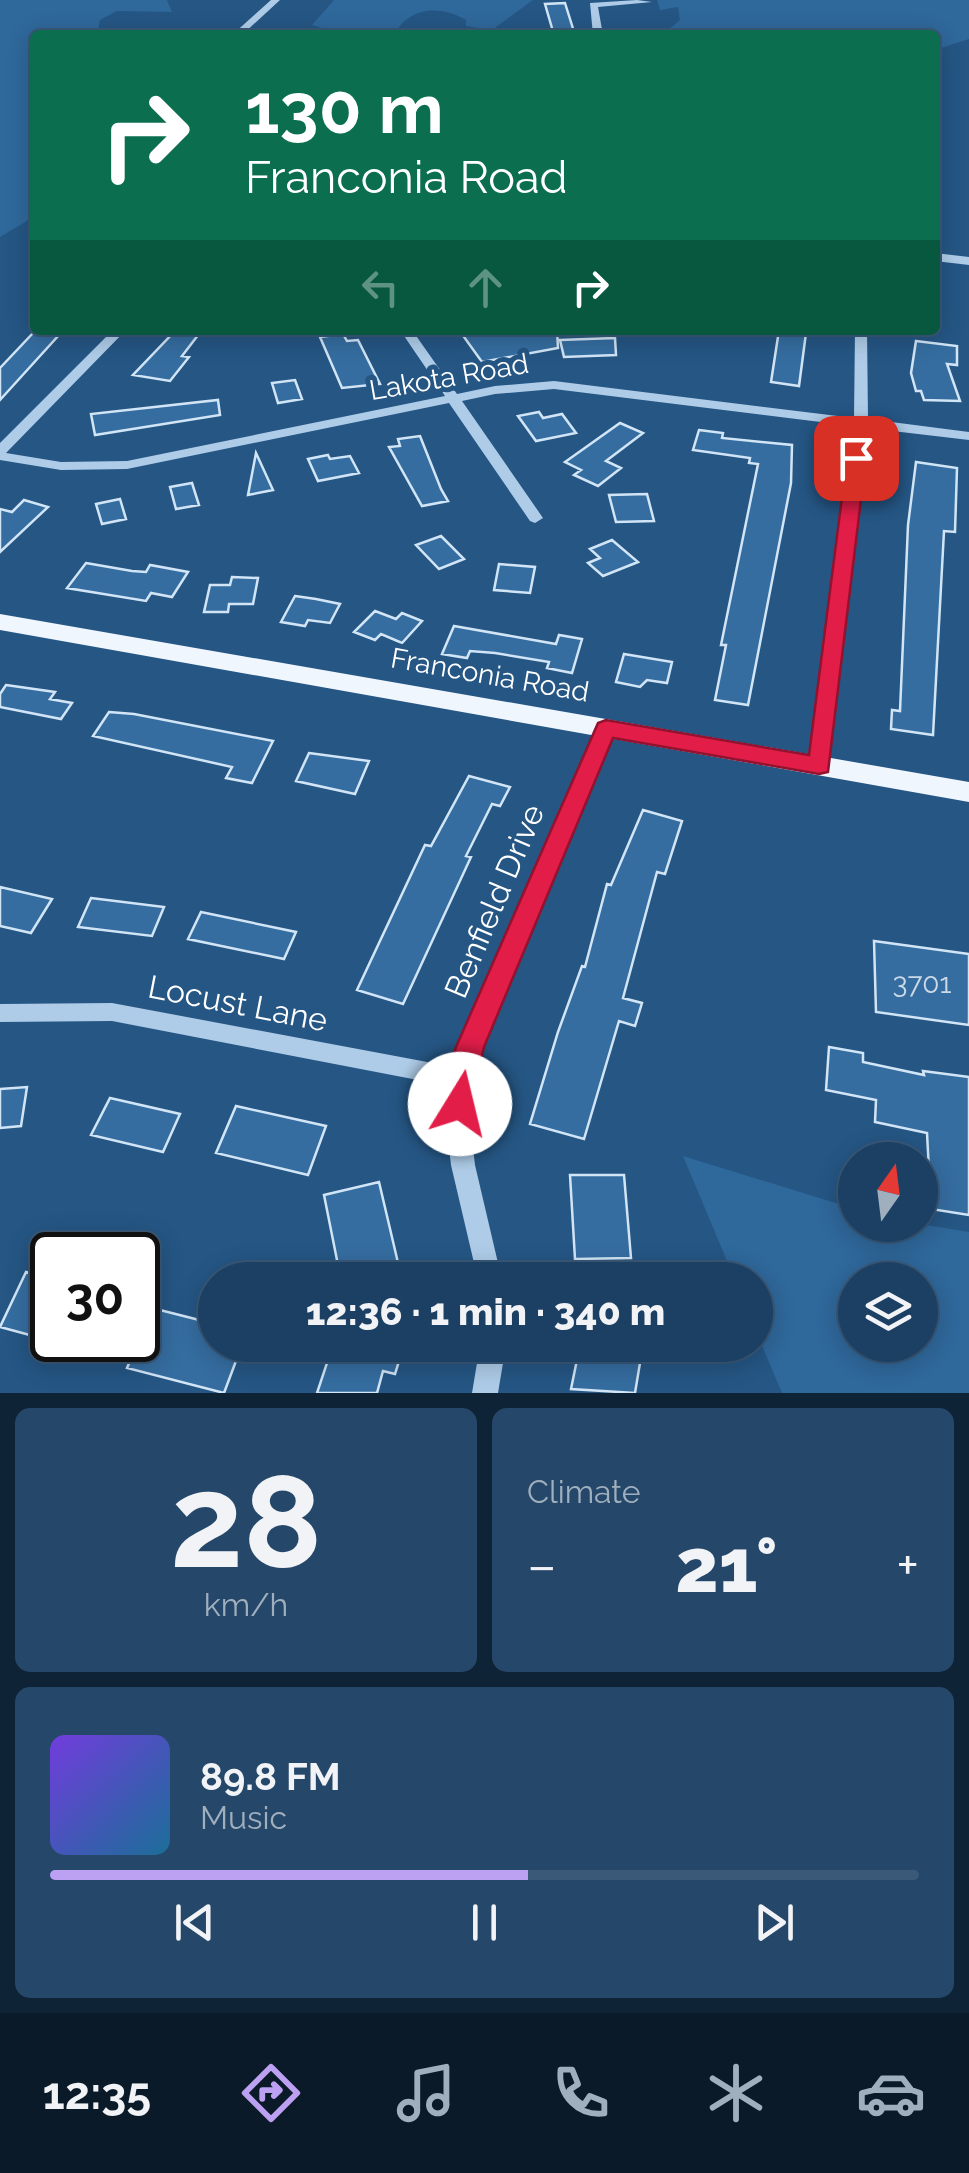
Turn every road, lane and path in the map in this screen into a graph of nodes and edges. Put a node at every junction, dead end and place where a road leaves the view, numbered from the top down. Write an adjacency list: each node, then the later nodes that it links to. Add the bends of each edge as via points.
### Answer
1 (273, 0): 3 (street)
2 (648, 2): 4 (street, via 593,5)
3 (241, 30)
4 (597, 30)
5 (940, 258): 6 (street)
6 (969, 261)
7 (115, 335): 13 (street)
8 (409, 335): 10 (street)
9 (862, 335): 11 (street)
10 (454, 399): 11 (street, Lakota Road, via 517,387 573,386); 13 (street, Lakota Road, via 127,464 61,466); 14 (street)
11 (860, 422): 12 (street, Lakota Road); 17 (street)
12 (969, 436)
13 (0, 453)
14 (536, 518)
15 (0, 622): 16 (main road, Franconia Road)
16 (606, 728): 17 (main road, Franconia Road); 20 (street, Benfield Drive)
17 (819, 766): 18 (main road, Franconia Road)
18 (969, 792)
19 (0, 1014): 20 (street, Locust Lane, via 112,1012)
20 (461, 1078): 21 (street, Benfield Drive, via 462,1165)
21 (486, 1262)
22 (490, 1362): 23 (street)
23 (485, 1393)

